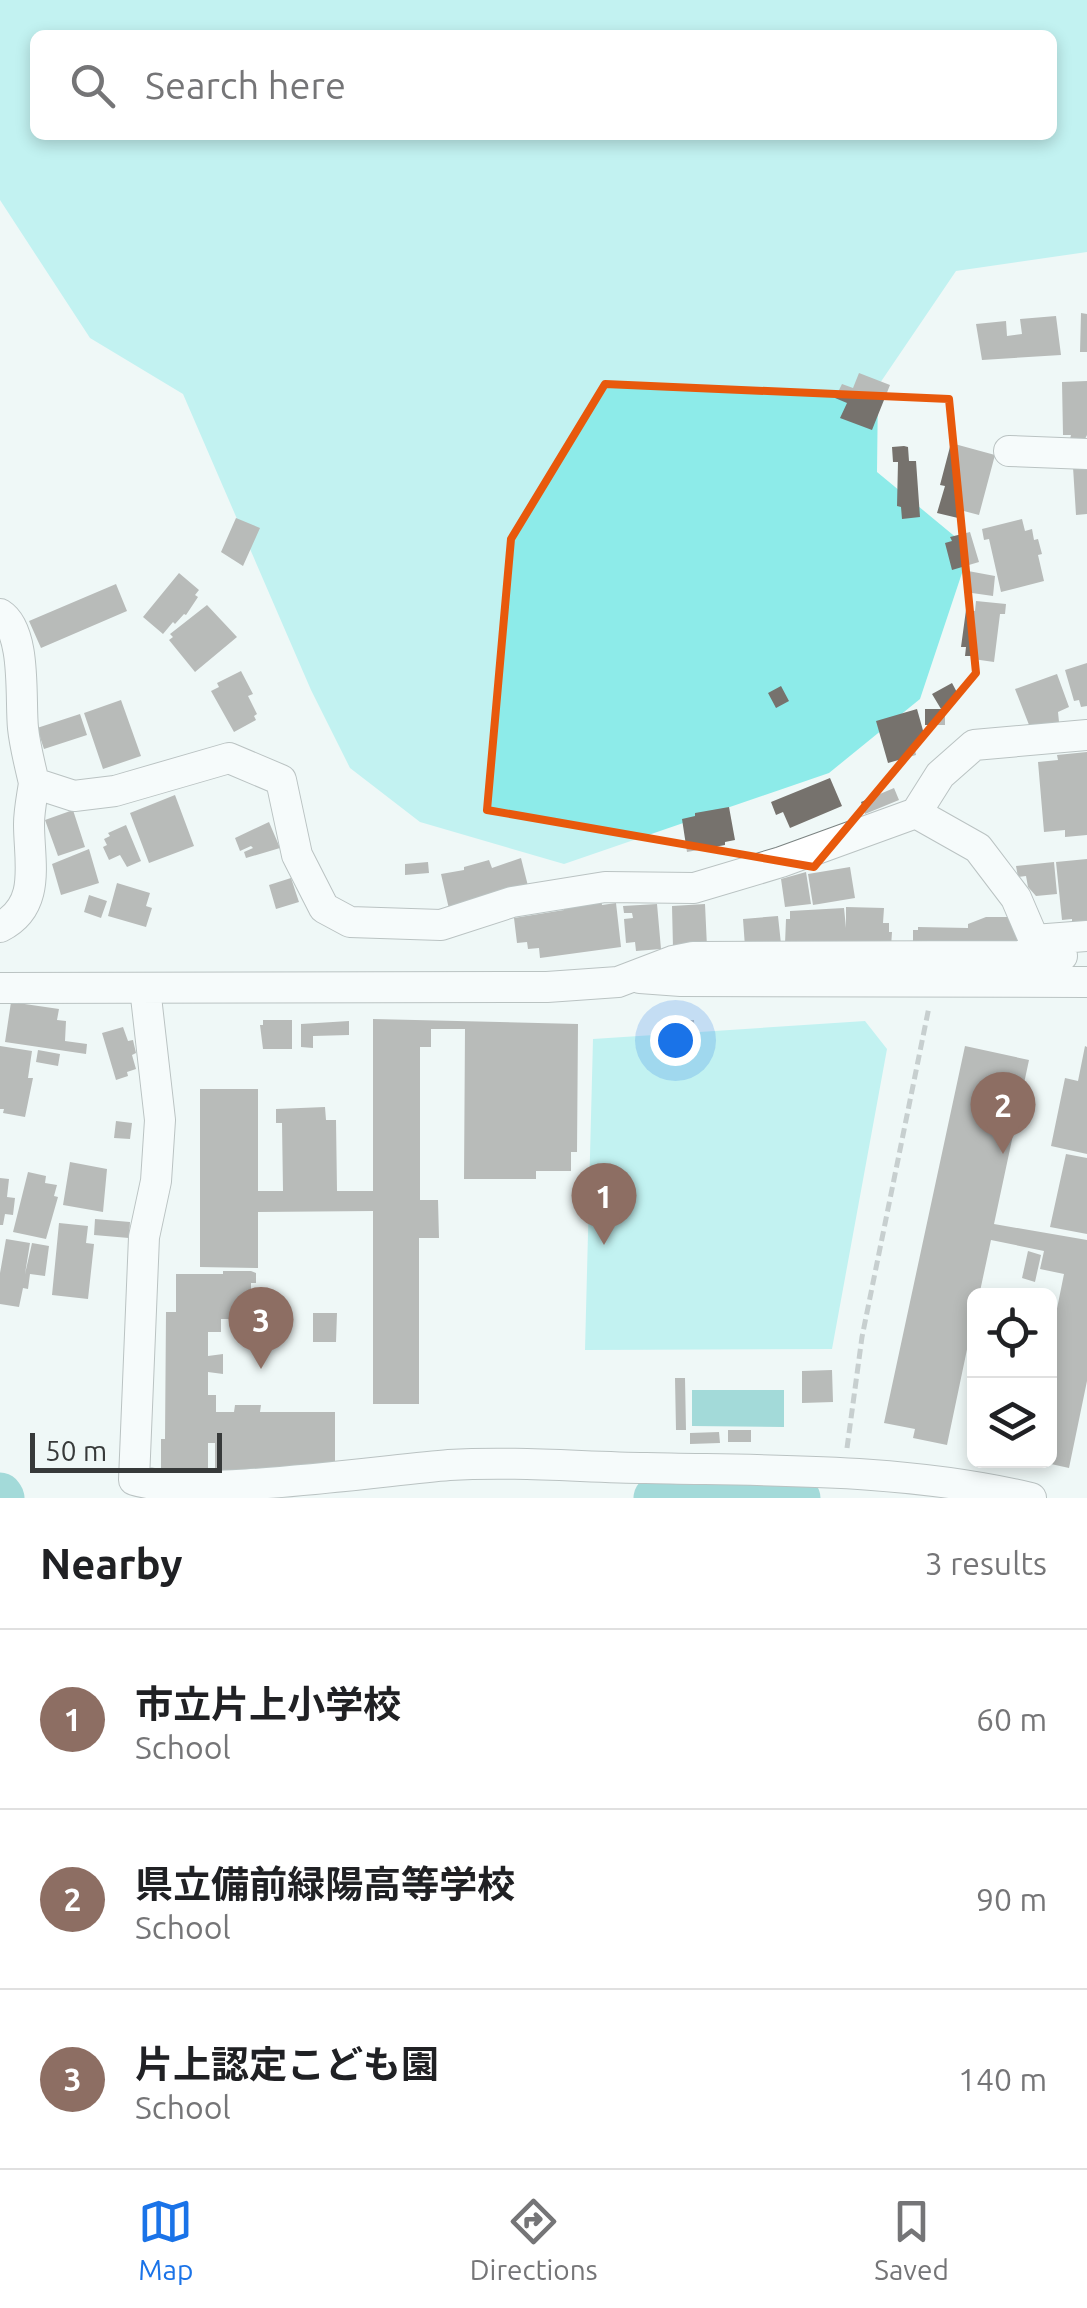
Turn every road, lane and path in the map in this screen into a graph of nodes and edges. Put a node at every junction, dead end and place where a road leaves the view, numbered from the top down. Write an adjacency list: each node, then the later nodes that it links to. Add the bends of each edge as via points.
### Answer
1 (1009, 451): 2 (street)
2 (1087, 454)
3 (0, 614): 5 (street, via 19,650 23,732)
4 (1087, 735): 6 (street, via 974,745 940,775)
5 (34, 784): 6 (street, via 74,796 115,791 228,758 281,780 296,855 324,908 350,922 369,923 442,925 512,902 604,888 694,888); 7 (street, via 32,888 13,920)
6 (916, 813): 9 (street, via 978,848 1016,898)
7 (0, 926)
8 (1087, 936): 9 (street)
9 (1029, 948): 10 (street); 11 (street, via 693,957)
10 (1087, 956)
11 (633, 977): 12 (street); 15 (street, via 548,987)
12 (934, 982): 13 (street); 16 (path, via 862,1338)
13 (1087, 982)
14 (0, 988): 15 (street)
15 (145, 988): 16 (street, via 160,1120 144,1237 134,1480 150,1488 208,1491 452,1465)
16 (843, 1487): 17 (street, via 990,1488)
17 (1030, 1498)

